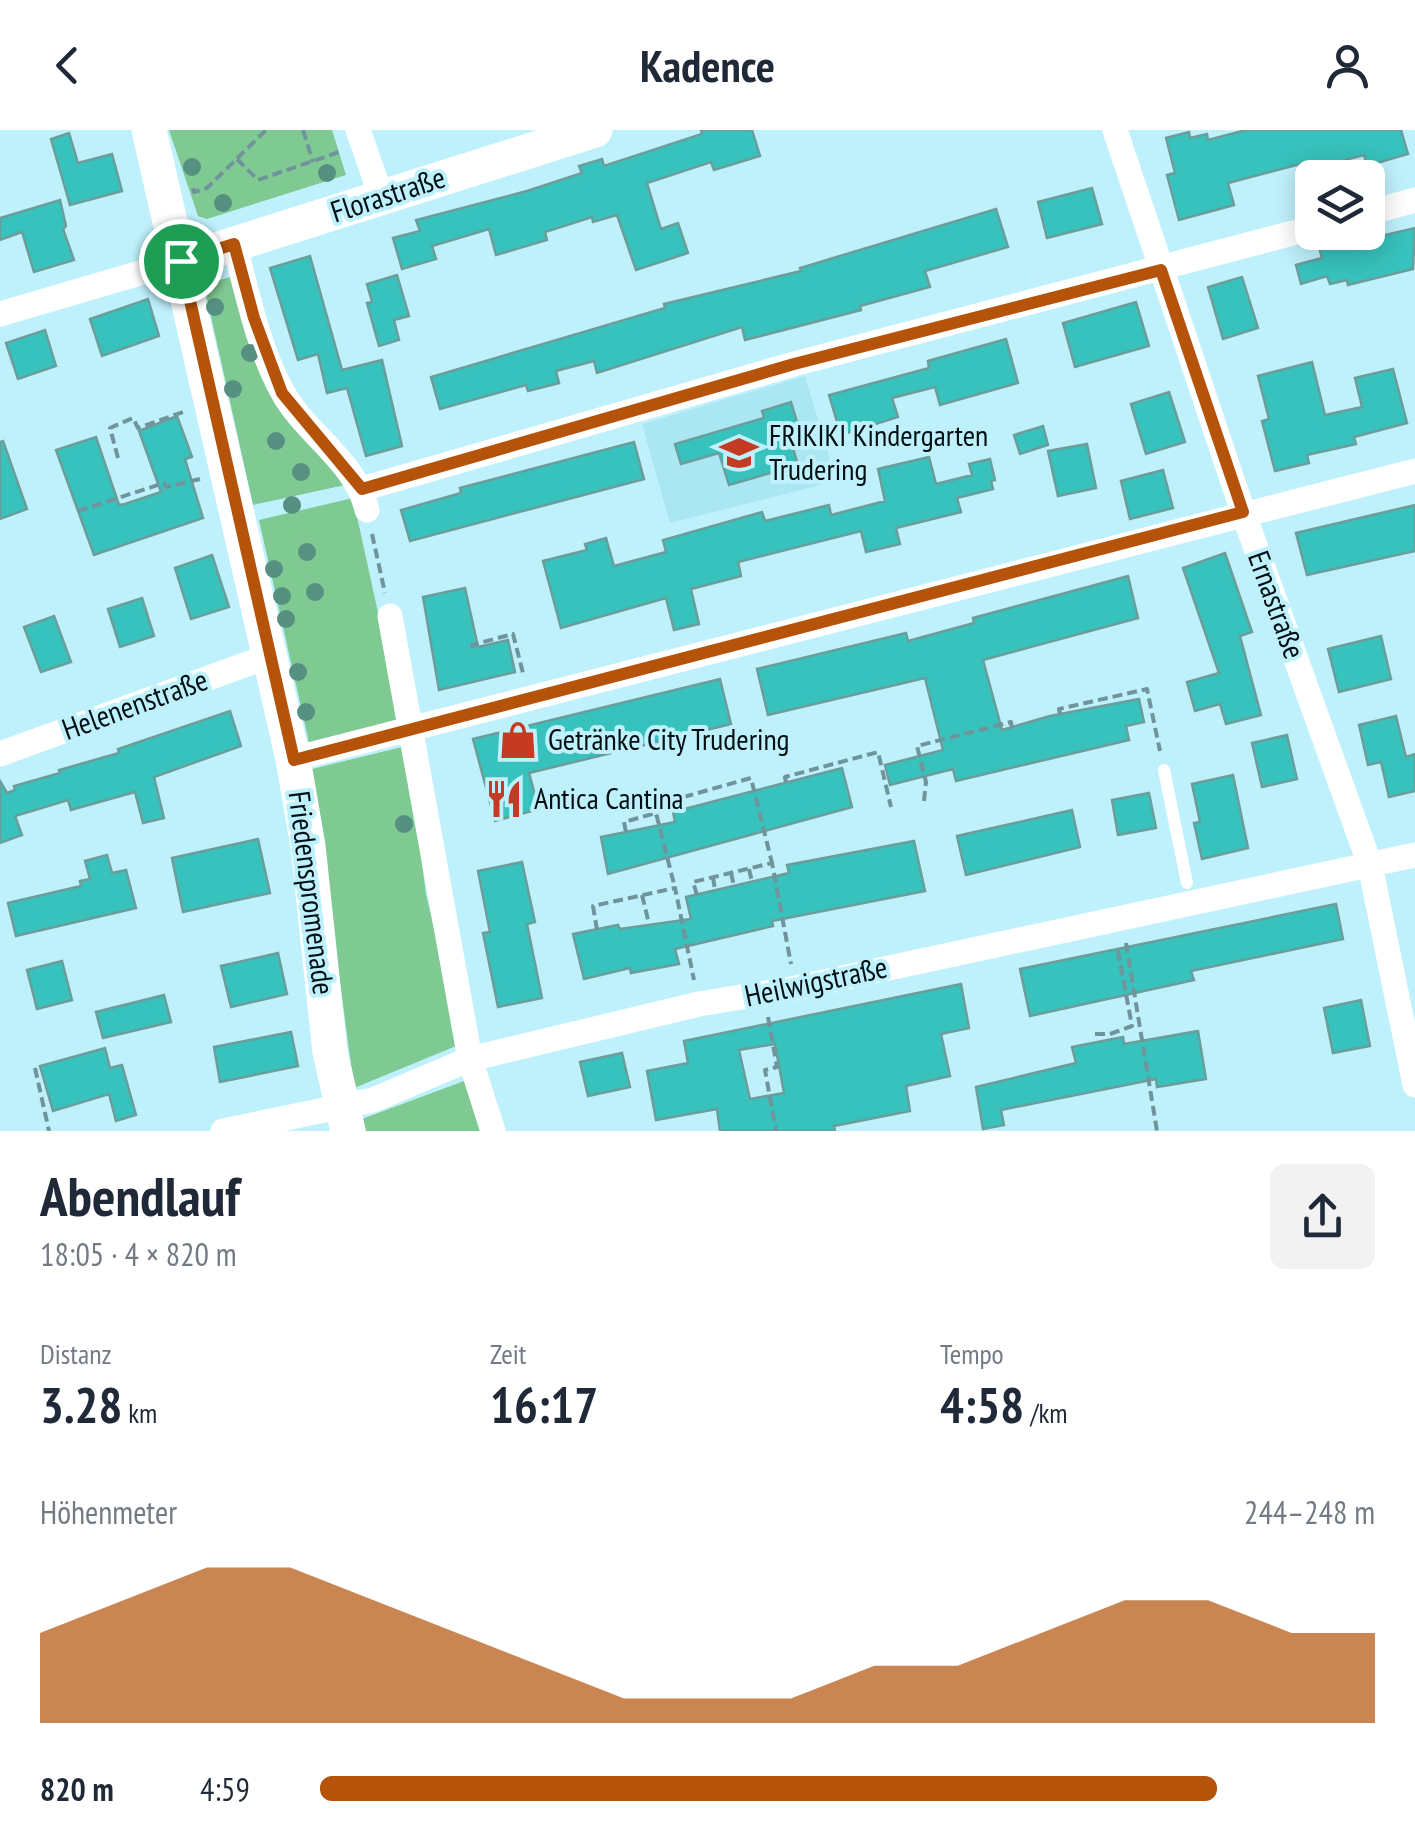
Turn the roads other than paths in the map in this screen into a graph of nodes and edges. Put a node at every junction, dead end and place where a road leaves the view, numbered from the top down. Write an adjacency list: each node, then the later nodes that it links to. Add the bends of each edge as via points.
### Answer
1 (149, 130): 10 (street, Friedenspromenade)
2 (595, 130): 5 (street, Florastraße)
3 (1116, 130): 11 (street, Ernastraße)
4 (360, 136): 5 (street)
5 (381, 196): 9 (street, Florastraße)
6 (1415, 200): 7 (street)
7 (1385, 208)
8 (1295, 233): 11 (street)
9 (234, 244): 10 (street, Florastraße); 11 (street, via 282,393 364,500 794,364)
10 (181, 261): 12 (street); 16 (street, Friedenspromenade)
11 (1161, 270): 14 (street, Ernastraße)
12 (0, 314)
13 (1415, 470): 14 (street)
14 (1243, 512): 17 (street); 22 (street, Ernastraße)
15 (390, 616): 17 (street)
16 (269, 656): 18 (street, Helenenstraße); 19 (street, Friedenspromenade)
17 (412, 728): 19 (street); 24 (street)
18 (0, 754)
19 (294, 760): 26 (street, Friedenspromenade)
20 (1164, 770): 23 (lane)
21 (1415, 856): 22 (street, Heilwigstraße)
22 (1370, 865): 24 (street, Heilwigstraße, via 699,1004); 25 (street, Ernastraße)
23 (1187, 883)
24 (470, 1059): 26 (street, Heilwigstraße, via 373,1100); 28 (street)
25 (1415, 1085)
26 (344, 1120): 27 (street, Heilwigstraße)
27 (223, 1131)
28 (493, 1131)

